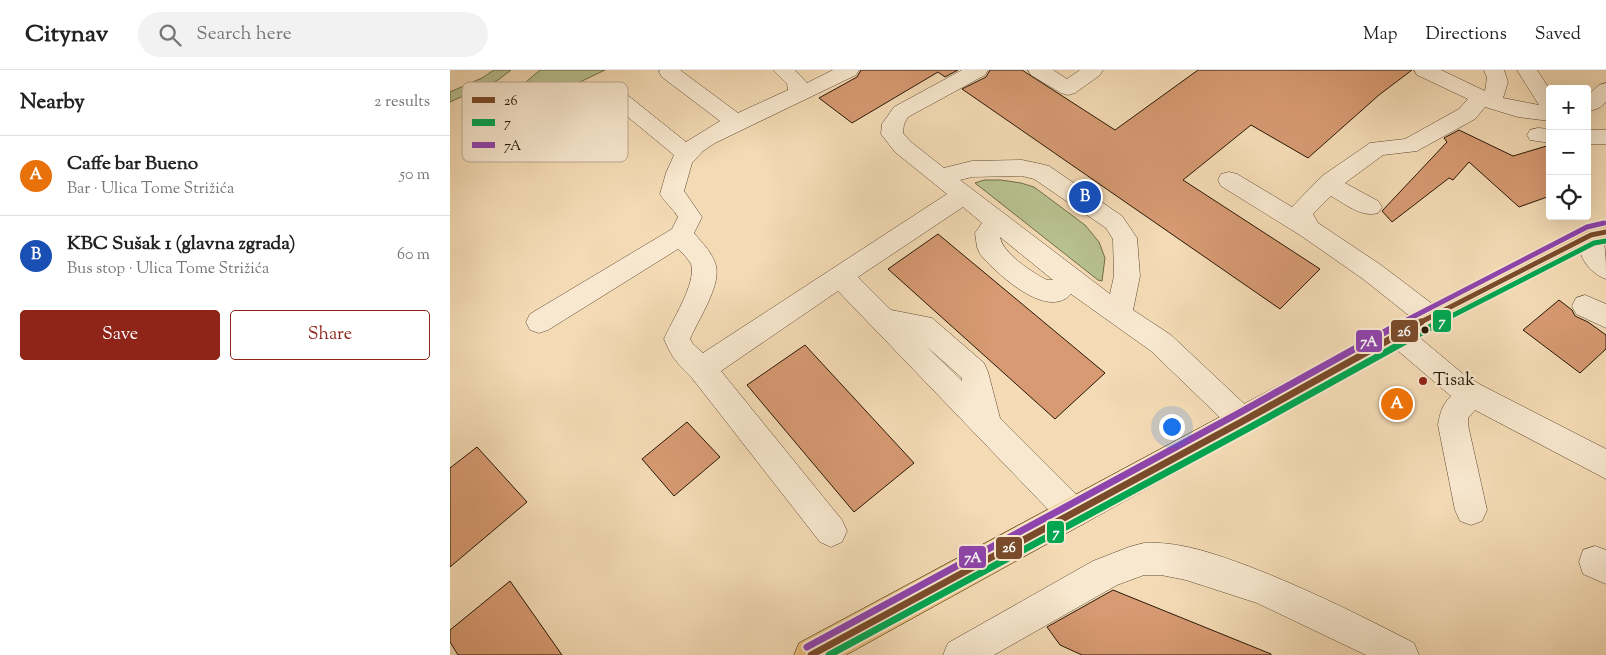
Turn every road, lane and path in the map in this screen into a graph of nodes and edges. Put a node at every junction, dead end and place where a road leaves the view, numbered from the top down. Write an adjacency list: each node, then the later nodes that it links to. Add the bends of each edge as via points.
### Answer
1 (783, 70): 10 (lane, via 797,82 799,92)
2 (849, 70): 10 (lane)
3 (978, 70): 19 (lane, via 901,112 893,124 892,134 896,140)
4 (1038, 70): 5 (lane, via 1068,88)
5 (1093, 70)
6 (1424, 70): 11 (lane)
7 (1494, 70): 11 (lane, via 1498,85)
8 (1527, 70): 12 (lane)
9 (669, 72): 15 (lane)
10 (793, 98): 15 (lane)
11 (1485, 100): 14 (lane, via 1518,110); 21 (lane, via 1467,114 1409,146 1378,148)
12 (1546, 101)
13 (628, 106): 18 (lane)
14 (1546, 114)
15 (737, 123): 18 (lane, via 702,140)
16 (1591, 137): 17 (lane)
17 (1606, 137)
18 (687, 154): 26 (lane, via 676,174 672,194 680,199 690,216)
19 (940, 177): 22 (lane); 29 (lane, via 972,168 1022,168 1041,172 1114,222 1125,238 1127,276)
20 (1229, 180): 24 (lane)
21 (1328, 184): 23 (lane); 24 (lane, via 1301,212)
22 (963, 195): 28 (lane); 29 (lane, via 997,222 987,234 989,247 1031,284 1057,292 1070,278)
23 (1370, 207)
24 (1309, 230): 30 (lane, via 1372,272)
25 (1598, 233): 27 (lane, via 1594,258); 30 (main road)
26 (682, 235): 31 (lane); 33 (lane, via 704,268 703,282 677,339 683,352)
27 (1606, 269)
28 (840, 276): 33 (lane); 38 (lane, via 882,320 923,326 974,372 987,426)
29 (1119, 314): 35 (lane, via 1160,343)
30 (1430, 317): 32 (main road)
31 (539, 322)
32 (1398, 335): 34 (lane, via 1452,382); 35 (main road)
33 (702, 369): 39 (lane)
34 (1471, 394): 36 (lane); 37 (lane, via 1454,413 1453,425)
35 (1243, 421): 38 (main road)
36 (1606, 465)
37 (1471, 510)
38 (1073, 513): 40 (main road)
39 (831, 531)
40 (811, 655)
41 (960, 655): 42 (lane, via 1105,573 1144,559 1192,564 1234,577 1294,601)
42 (1402, 655)

